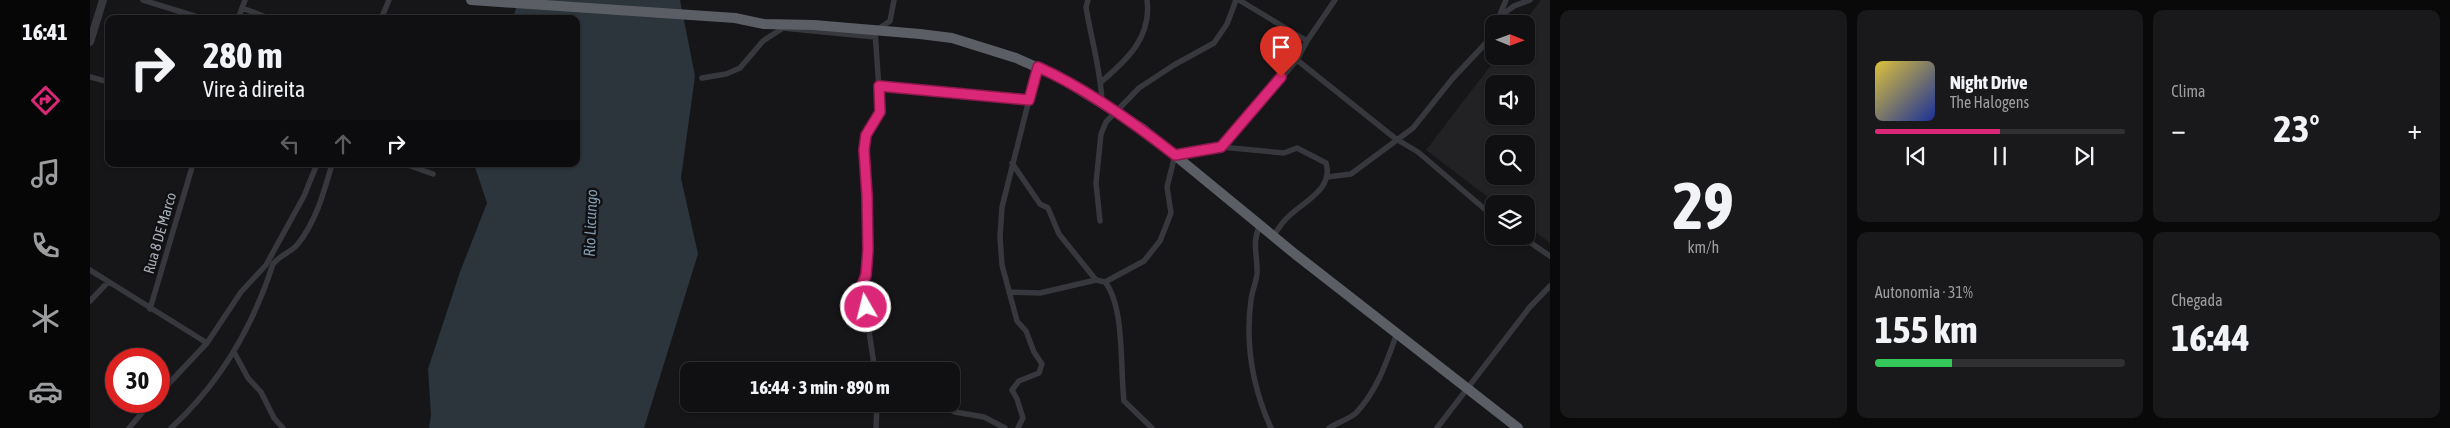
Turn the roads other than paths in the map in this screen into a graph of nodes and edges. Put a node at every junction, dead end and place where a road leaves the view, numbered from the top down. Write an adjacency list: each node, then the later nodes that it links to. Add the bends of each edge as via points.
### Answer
1 (103, 0): 23 (street)
2 (143, 0): 15 (street)
3 (245, 0): 14 (street)
4 (389, 0): 18 (street)
5 (471, 0): 6 (highway)
6 (475, 0): 21 (highway, via 735,18 764,24)
7 (894, 0): 21 (street, via 890,21)
8 (1088, 0): 30 (street, via 1086,7)
9 (1147, 0): 30 (street, via 1147,21 1134,52)
10 (1237, 0): 22 (street); 34 (street, via 1227,24 1214,43 1139,88)
11 (1335, 0): 22 (street)
12 (1506, 0): 19 (street)
13 (1530, 0): 20 (street)
14 (242, 8): 16 (street); 17 (street)
15 (191, 15)
16 (239, 15)
17 (260, 15)
18 (383, 15)
19 (1500, 15)
20 (1502, 15)
21 (875, 34): 26 (highway, via 952,38); 28 (street, via 784,28 763,41 740,68); 31 (street)
22 (1307, 41): 25 (street)
23 (90, 42)
24 (1485, 44): 35 (street, via 1413,128)
25 (1298, 60): 35 (street); 36 (street)
26 (1038, 67): 32 (street); 33 (highway)
27 (90, 77): 29 (street)
28 (702, 78)
29 (105, 81)
30 (1101, 82): 33 (street)
31 (879, 86): 32 (street); 62 (street, via 880,112 866,135 864,150 868,250 862,285)
32 (1029, 100): 38 (street)
33 (1102, 103): 34 (highway)
34 (1117, 113): 37 (highway); 46 (street, via 1106,122 1101,134 1096,182)
35 (1396, 140): 44 (street, via 1351,174); 45 (street, via 1418,152)
36 (1221, 147): 37 (street); 44 (street, via 1284,154 1297,148 1326,162)
37 (1175, 155): 47 (highway); 54 (street, via 1167,187 1171,213 1160,241 1144,261)
38 (1012, 163): 52 (street, via 1034,197 1048,208 1059,234); 56 (street, via 1000,224 1002,265)
39 (192, 167): 58 (street, Rua 8 DE Marco)
40 (316, 167): 60 (street, via 276,250 241,292)
41 (331, 167): 61 (street, via 310,228 296,246 273,264)
42 (414, 167): 43 (street)
43 (434, 174)
44 (1327, 177): 48 (street, via 1321,188 1288,217)
45 (1485, 209)
46 (1100, 221)
47 (1260, 225): 48 (highway); 75 (street, via 1255,236 1256,274 1248,322 1256,392)
48 (1273, 236): 59 (highway)
49 (1534, 245): 50 (street)
50 (1550, 256)
51 (90, 270): 53 (street)
52 (1096, 280): 54 (street); 56 (street, via 1040,293)
53 (108, 282): 57 (street); 58 (street)
54 (1105, 282): 74 (street, via 1112,295 1118,324 1124,401)
55 (1550, 286): 64 (street, via 1529,308)
56 (1009, 292): 73 (street, via 1018,321 1042,364 1039,373 1019,382 1012,390 1023,418)
57 (90, 301)
58 (150, 309): 60 (street)
59 (1397, 333): 64 (highway); 76 (street, via 1384,369 1355,414)
60 (207, 343): 63 (street)
61 (234, 352): 69 (street, via 217,378); 70 (street)
62 (874, 362)
63 (170, 382)
64 (1467, 389): 77 (street); 78 (highway)
65 (877, 412): 71 (street)
66 (955, 412): 72 (street, via 984,417)
67 (142, 413): 68 (street)
68 (129, 428)
69 (171, 428)
70 (283, 428)
71 (876, 428)
72 (1005, 428)
73 (1018, 428)
74 (1152, 428)
75 (1271, 428)
76 (1328, 428)
77 (1437, 428)
78 (1518, 428)

